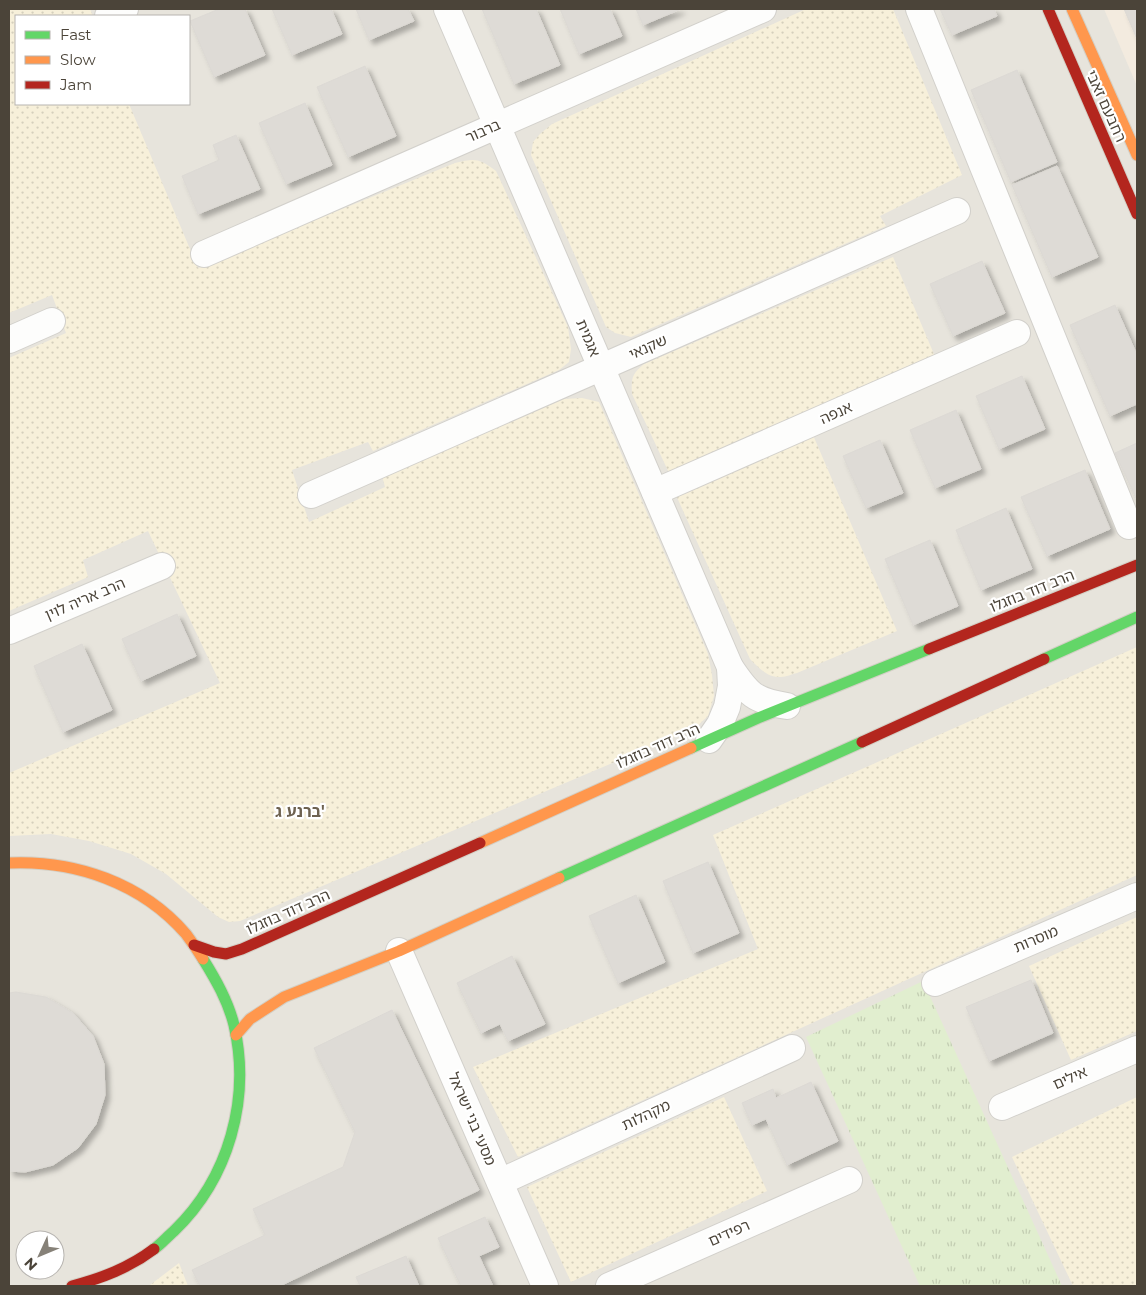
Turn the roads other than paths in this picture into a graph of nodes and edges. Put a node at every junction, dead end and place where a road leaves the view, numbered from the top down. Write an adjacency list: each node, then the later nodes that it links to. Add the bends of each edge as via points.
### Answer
1 (125, 9): 7 (street)
2 (447, 9): 8 (street, אגמית)
3 (763, 9): 8 (street, ברבור)
4 (919, 9): 19 (street)
5 (1048, 9): 11 (street, רחבעם זאבי)
6 (1072, 9): 9 (street, רחבעם זאבי)
7 (110, 15)
8 (497, 126): 12 (street, ברבור); 16 (street, אגמית)
9 (1137, 155)
10 (956, 211): 16 (street, שקנאי)
11 (1137, 214)
12 (204, 254)
13 (52, 322): 15 (street)
14 (1017, 334): 17 (street, אנפה)
15 (9, 340)
16 (601, 368): 17 (street, אגמית); 18 (street, שקנאי)
17 (654, 492): 24 (street, אגמית)
18 (311, 495)
19 (1129, 526)
20 (1137, 565): 25 (street, הרב דוד בוזגלו)
21 (162, 566): 23 (street, הרב אריה לוין)
22 (1137, 617): 30 (street)
23 (9, 631)
24 (730, 667): 25 (street, אגמית, via 743,687 755,697); 26 (street, אגמית, via 727,707)
25 (787, 706): 26 (street, הרב דוד בוזגלו)
26 (709, 740): 29 (street, הרב דוד בוזגלו, via 242,950 226,954)
27 (9, 863): 29 (street, via 28,861 63,865 98,874 130,889 159,909)
28 (1137, 896): 31 (street, מוסרות)
29 (194, 945): 32 (street, via 223,992)
30 (400, 951): 32 (street, via 284,997 250,1019); 37 (street, מסעי בני ישראל)
31 (935, 983)
32 (236, 1035): 38 (street, via 240,1096 234,1131 222,1165 205,1196 183,1224 156,1248 126,1267 94,1281)
33 (792, 1048): 37 (street, מקהלות)
34 (1137, 1049): 35 (street, אילים)
35 (1002, 1108)
36 (849, 1180): 40 (street, רפידים)
37 (500, 1182): 39 (street, מסעי בני ישראל)
38 (72, 1286)
39 (545, 1286)
40 (609, 1286)

